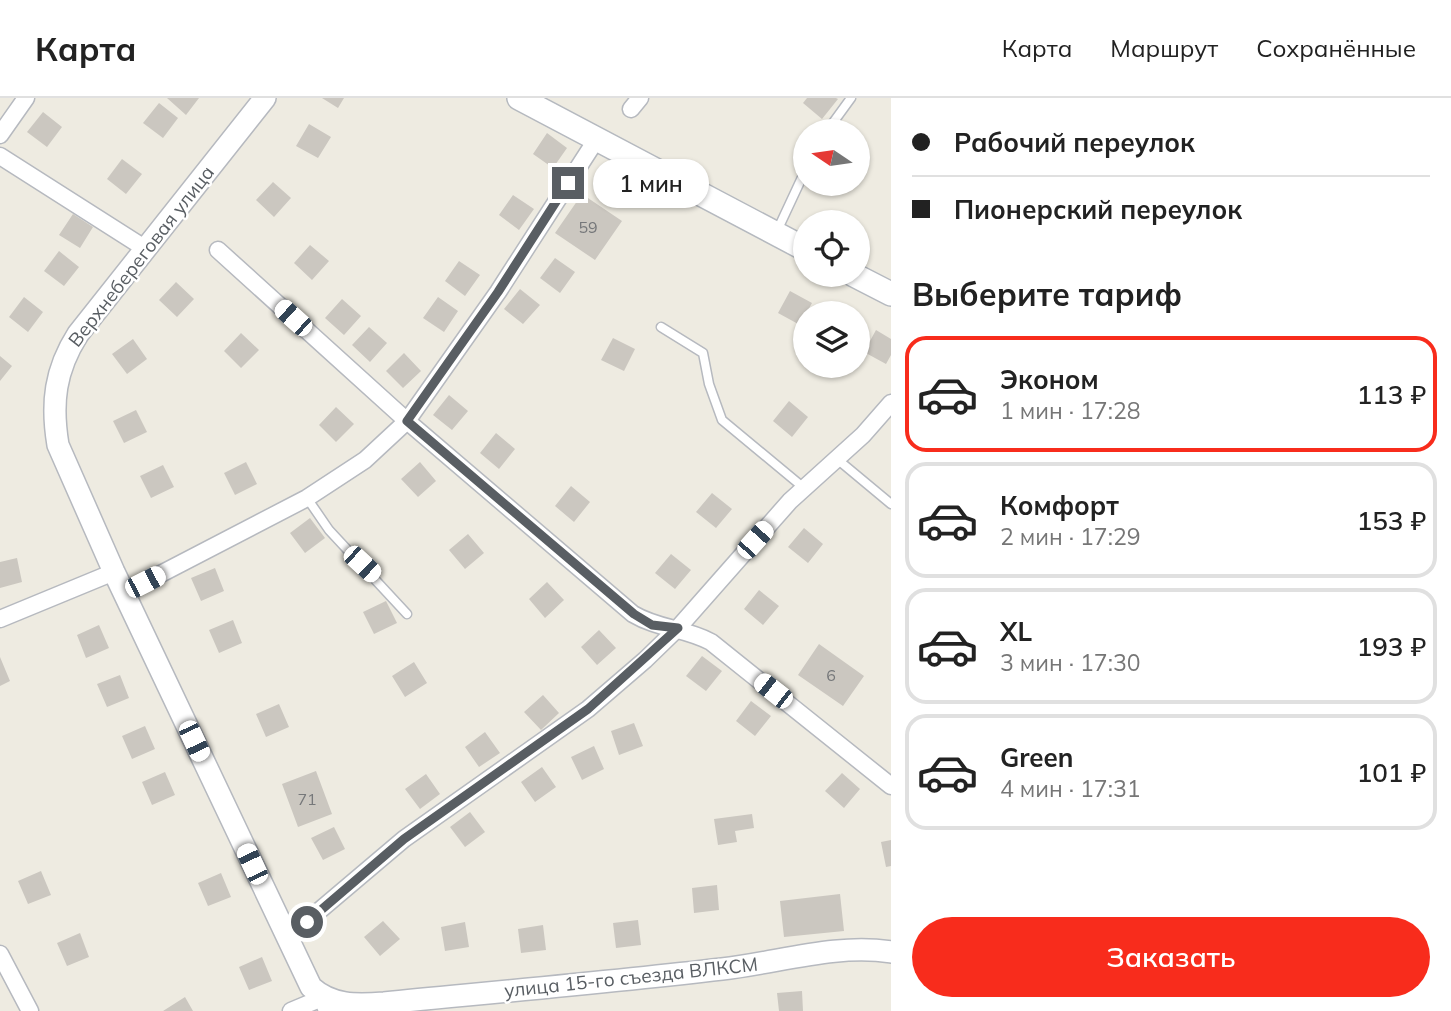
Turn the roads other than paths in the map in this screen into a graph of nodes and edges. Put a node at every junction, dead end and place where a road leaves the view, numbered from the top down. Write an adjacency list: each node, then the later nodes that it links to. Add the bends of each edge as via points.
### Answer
1 (26, 98): 6 (street)
2 (265, 98): 12 (street, Верхнебереговая улица)
3 (519, 98): 7 (main road)
4 (851, 98): 5 (lane)
5 (836, 119)
6 (0, 135)
7 (596, 140): 10 (main road); 18 (street, via 498,292)
8 (0, 156): 12 (street)
9 (793, 196): 10 (lane)
10 (775, 234): 11 (main road)
11 (793, 243)
12 (146, 249): 23 (street, Верхнебереговая улица, via 65,354 54,401 58,445)
13 (218, 250): 18 (street)
14 (870, 284): 15 (main road)
15 (891, 294)
16 (661, 327): 20 (lane, via 703,353 722,420)
17 (891, 403): 19 (street)
18 (407, 421): 21 (street, via 365,460); 27 (street, via 634,614 652,625)
19 (837, 459): 20 (street); 22 (lane)
20 (804, 488): 27 (street)
21 (307, 498): 24 (street); 25 (lane, via 329,530)
22 (891, 504)
23 (114, 572): 24 (street, Верхнебереговая улица); 26 (street)
24 (124, 593): 29 (street, Верхнебереговая улица)
25 (407, 614)
26 (0, 620)
27 (678, 628): 28 (street, via 711,642); 29 (street, via 588,709 404,839)
28 (891, 786)
29 (287, 938): 32 (street, Верхнебереговая улица, via 303,974)
30 (891, 952): 32 (street, улица 15-го съезда ВЛКСМ, via 874,949 724,969 384,1003)
31 (0, 954): 33 (street)
32 (325, 1004): 34 (street)
33 (30, 1011)
34 (291, 1011)

